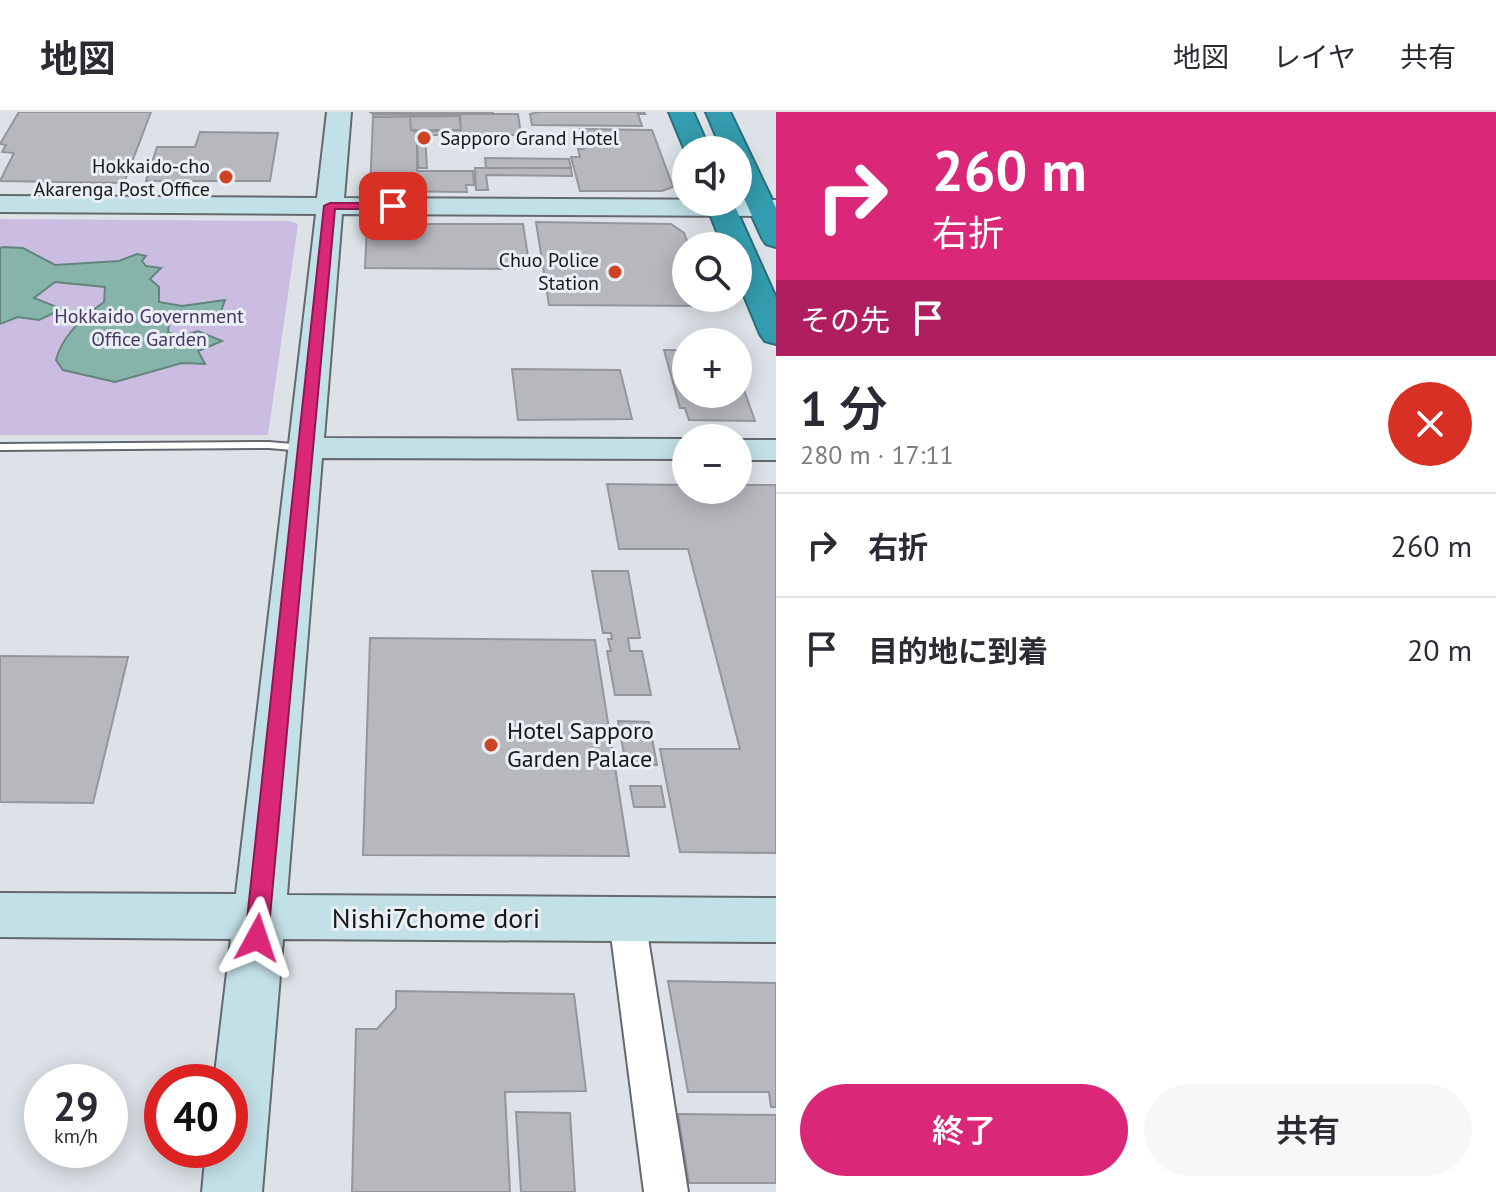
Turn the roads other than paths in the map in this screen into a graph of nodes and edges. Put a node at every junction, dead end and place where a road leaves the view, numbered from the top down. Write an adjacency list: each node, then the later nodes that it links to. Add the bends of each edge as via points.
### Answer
1 (339, 112): 9 (street)
2 (681, 112): 4 (highway)
3 (718, 112): 5 (highway)
4 (691, 136)
5 (729, 136)
6 (752, 179): 10 (highway)
7 (0, 204): 9 (street)
8 (672, 205): 9 (street)
9 (330, 206): 15 (street)
10 (769, 208): 11 (highway)
11 (776, 238)
12 (752, 278): 13 (highway)
13 (776, 334)
14 (0, 447): 15 (lane)
15 (304, 448): 16 (street); 20 (street)
16 (672, 449)
17 (752, 450): 18 (street)
18 (776, 450)
19 (0, 915): 20 (street, Nishi7chome dori)
20 (259, 917): 21 (street, Nishi7chome dori); 23 (street)
21 (627, 919): 22 (street, Nishi7chome dori); 24 (street)
22 (776, 920)
23 (232, 1192)
24 (666, 1192)

